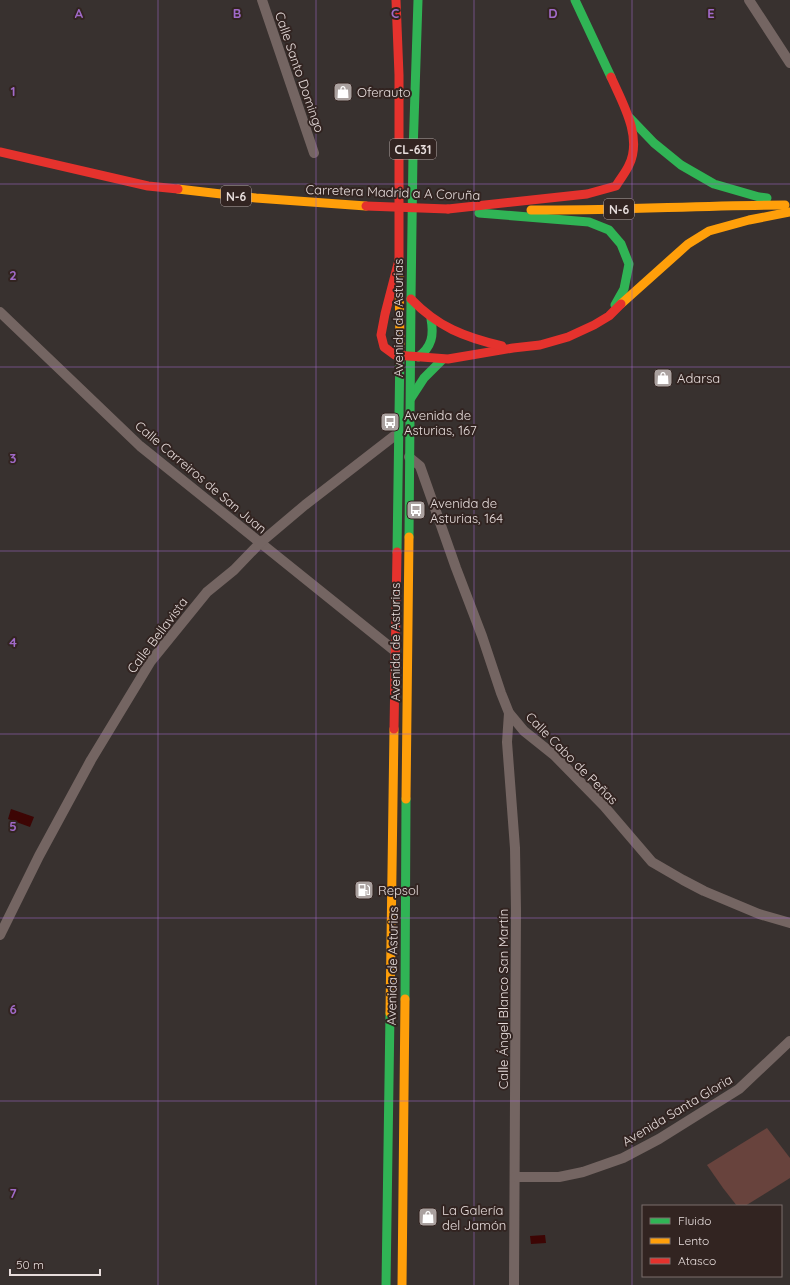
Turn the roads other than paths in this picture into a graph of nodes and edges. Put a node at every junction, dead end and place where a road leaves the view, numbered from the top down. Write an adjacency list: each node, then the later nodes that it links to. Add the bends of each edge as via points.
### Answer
1 (262, 0): 9 (street, Calle Santo Domingo)
2 (396, 0): 14 (main road, Avenida de Asturias / CL-631, via 399,76)
3 (418, 0): 15 (main road, Avenida de Asturias / CL-631)
4 (575, 0): 7 (main road)
5 (749, 0): 6 (street)
6 (790, 63)
7 (630, 118): 10 (main road, via 654,143 681,165 714,184 759,197); 12 (main road, via 634,144 630,164 616,186 587,194)
8 (0, 152): 12 (main road, Carretera Madrid a A Coruña / N-6, bridge, via 148,186 256,198)
9 (314, 153)
10 (790, 200)
11 (790, 205): 12 (main road, Carretera Madrid a A Coruña / N-6, via 577,211)
12 (448, 209): 17 (main road, via 588,222 609,230 621,244 629,264 624,289)
13 (790, 212): 17 (main road, via 709,231 688,244)
14 (399, 260): 20 (main road, Avenida de Asturias); 20 (main road, via 381,337 386,350)
15 (412, 299): 18 (main road); 21 (main road, Avenida de Asturias)
16 (0, 312): 26 (street, Calle Carreiros de San Juan, via 140,446)
17 (608, 316): 19 (main road, via 582,331 553,343)
18 (431, 319): 19 (main road, via 467,337); 21 (main road, via 433,331 429,348)
19 (513, 348): 22 (main road)
20 (400, 355): 21 (main road); 24 (main road, Avenida de Asturias)
21 (414, 357): 22 (main road); 23 (main road, Avenida de Asturias)
22 (442, 360): 23 (main road, via 424,378)
23 (411, 398): 25 (main road, Avenida de Asturias)
24 (398, 433): 26 (street, Calle Bellavista); 27 (main road, Avenida de Asturias)
25 (409, 457): 28 (street, Calle Cabo de Peñas, via 420,466); 34 (main road, Avenida de Asturias)
26 (260, 543): 27 (street, Calle Carreiros de San Juan); 30 (street, Calle Bellavista, via 234,570 207,592 151,660 88,766)
27 (395, 650): 33 (main road, Avenida de Asturias)
28 (509, 713): 29 (street, Calle Cabo de Peñas, via 524,731 554,756 604,806 652,862 704,891 760,914); 32 (street, Calle Ángel Blanco San Martín, via 507,742 515,848 516,911)
29 (790, 923)
30 (0, 935)
31 (790, 1041): 32 (street, Avenida Santa Gloria, via 739,1088 659,1140 623,1158 583,1172 559,1177)
32 (515, 1177): 35 (street, Calle Ángel Blanco San Martín)
33 (386, 1285)
34 (402, 1285)
35 (514, 1285)

